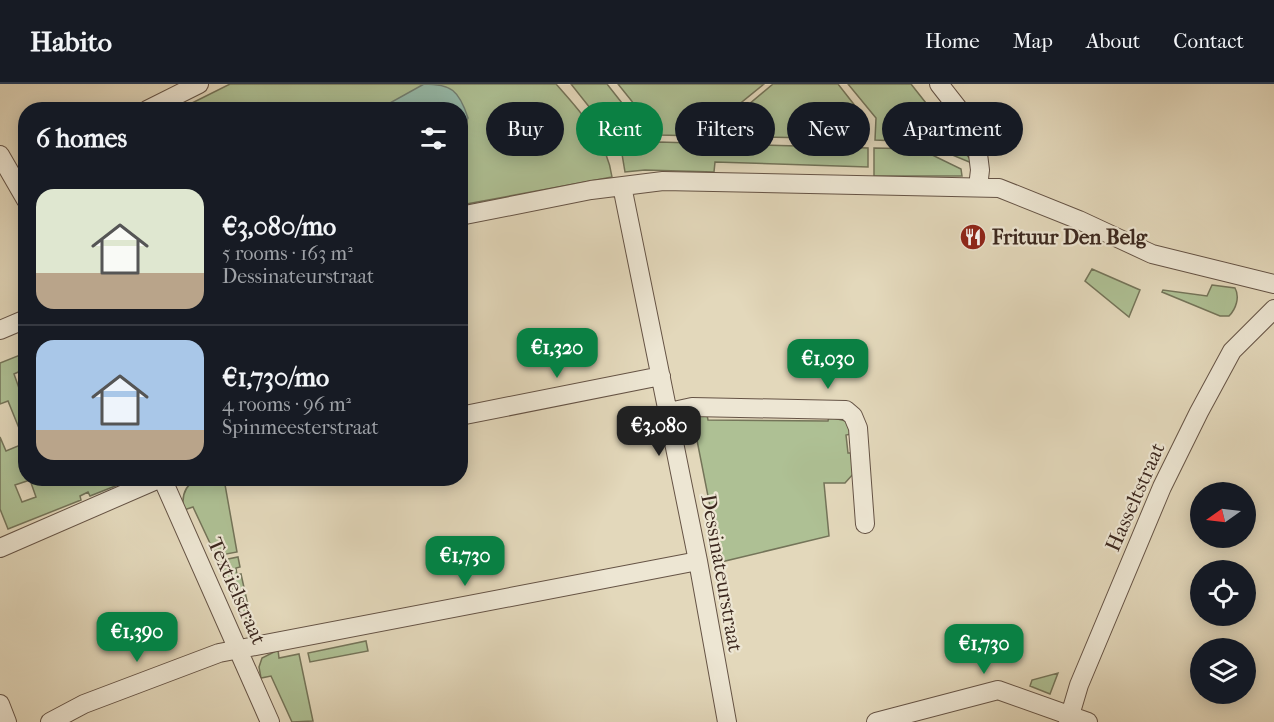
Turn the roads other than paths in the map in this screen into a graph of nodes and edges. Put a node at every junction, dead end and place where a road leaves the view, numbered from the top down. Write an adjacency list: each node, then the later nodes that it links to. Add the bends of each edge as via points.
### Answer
1 (200, 84): 3 (street)
2 (939, 84): 7 (street, via 975,130)
3 (163, 102)
4 (0, 155): 5 (street)
5 (18, 171)
6 (622, 186): 7 (street, via 663,181); 8 (street); 13 (street, Dessinateurstraat)
7 (978, 187): 9 (street, via 999,188 1152,254)
8 (468, 215)
9 (1274, 284)
10 (1274, 309): 23 (street, Hasseltstraat, via 1232,351 1195,421 1162,487 1079,685)
11 (18, 322): 12 (street)
12 (0, 330)
13 (661, 376): 14 (street, Dessinateurstraat); 15 (street)
14 (669, 412): 18 (street, via 692,408 846,410 858,428); 20 (street, Dessinateurstraat)
15 (468, 414)
16 (143, 486): 19 (street)
17 (165, 486): 21 (street, Textielstraat)
18 (865, 524)
19 (0, 548)
20 (698, 561): 21 (street); 27 (street, Dessinateurstraat)
21 (239, 649): 25 (street, via 146,679); 26 (street, Textielstraat)
22 (0, 704): 24 (street)
23 (1069, 719): 28 (street, via 998,690); 29 (street)
24 (7, 722)
25 (50, 722)
26 (270, 722)
27 (727, 722)
28 (876, 722)
29 (1088, 722)

